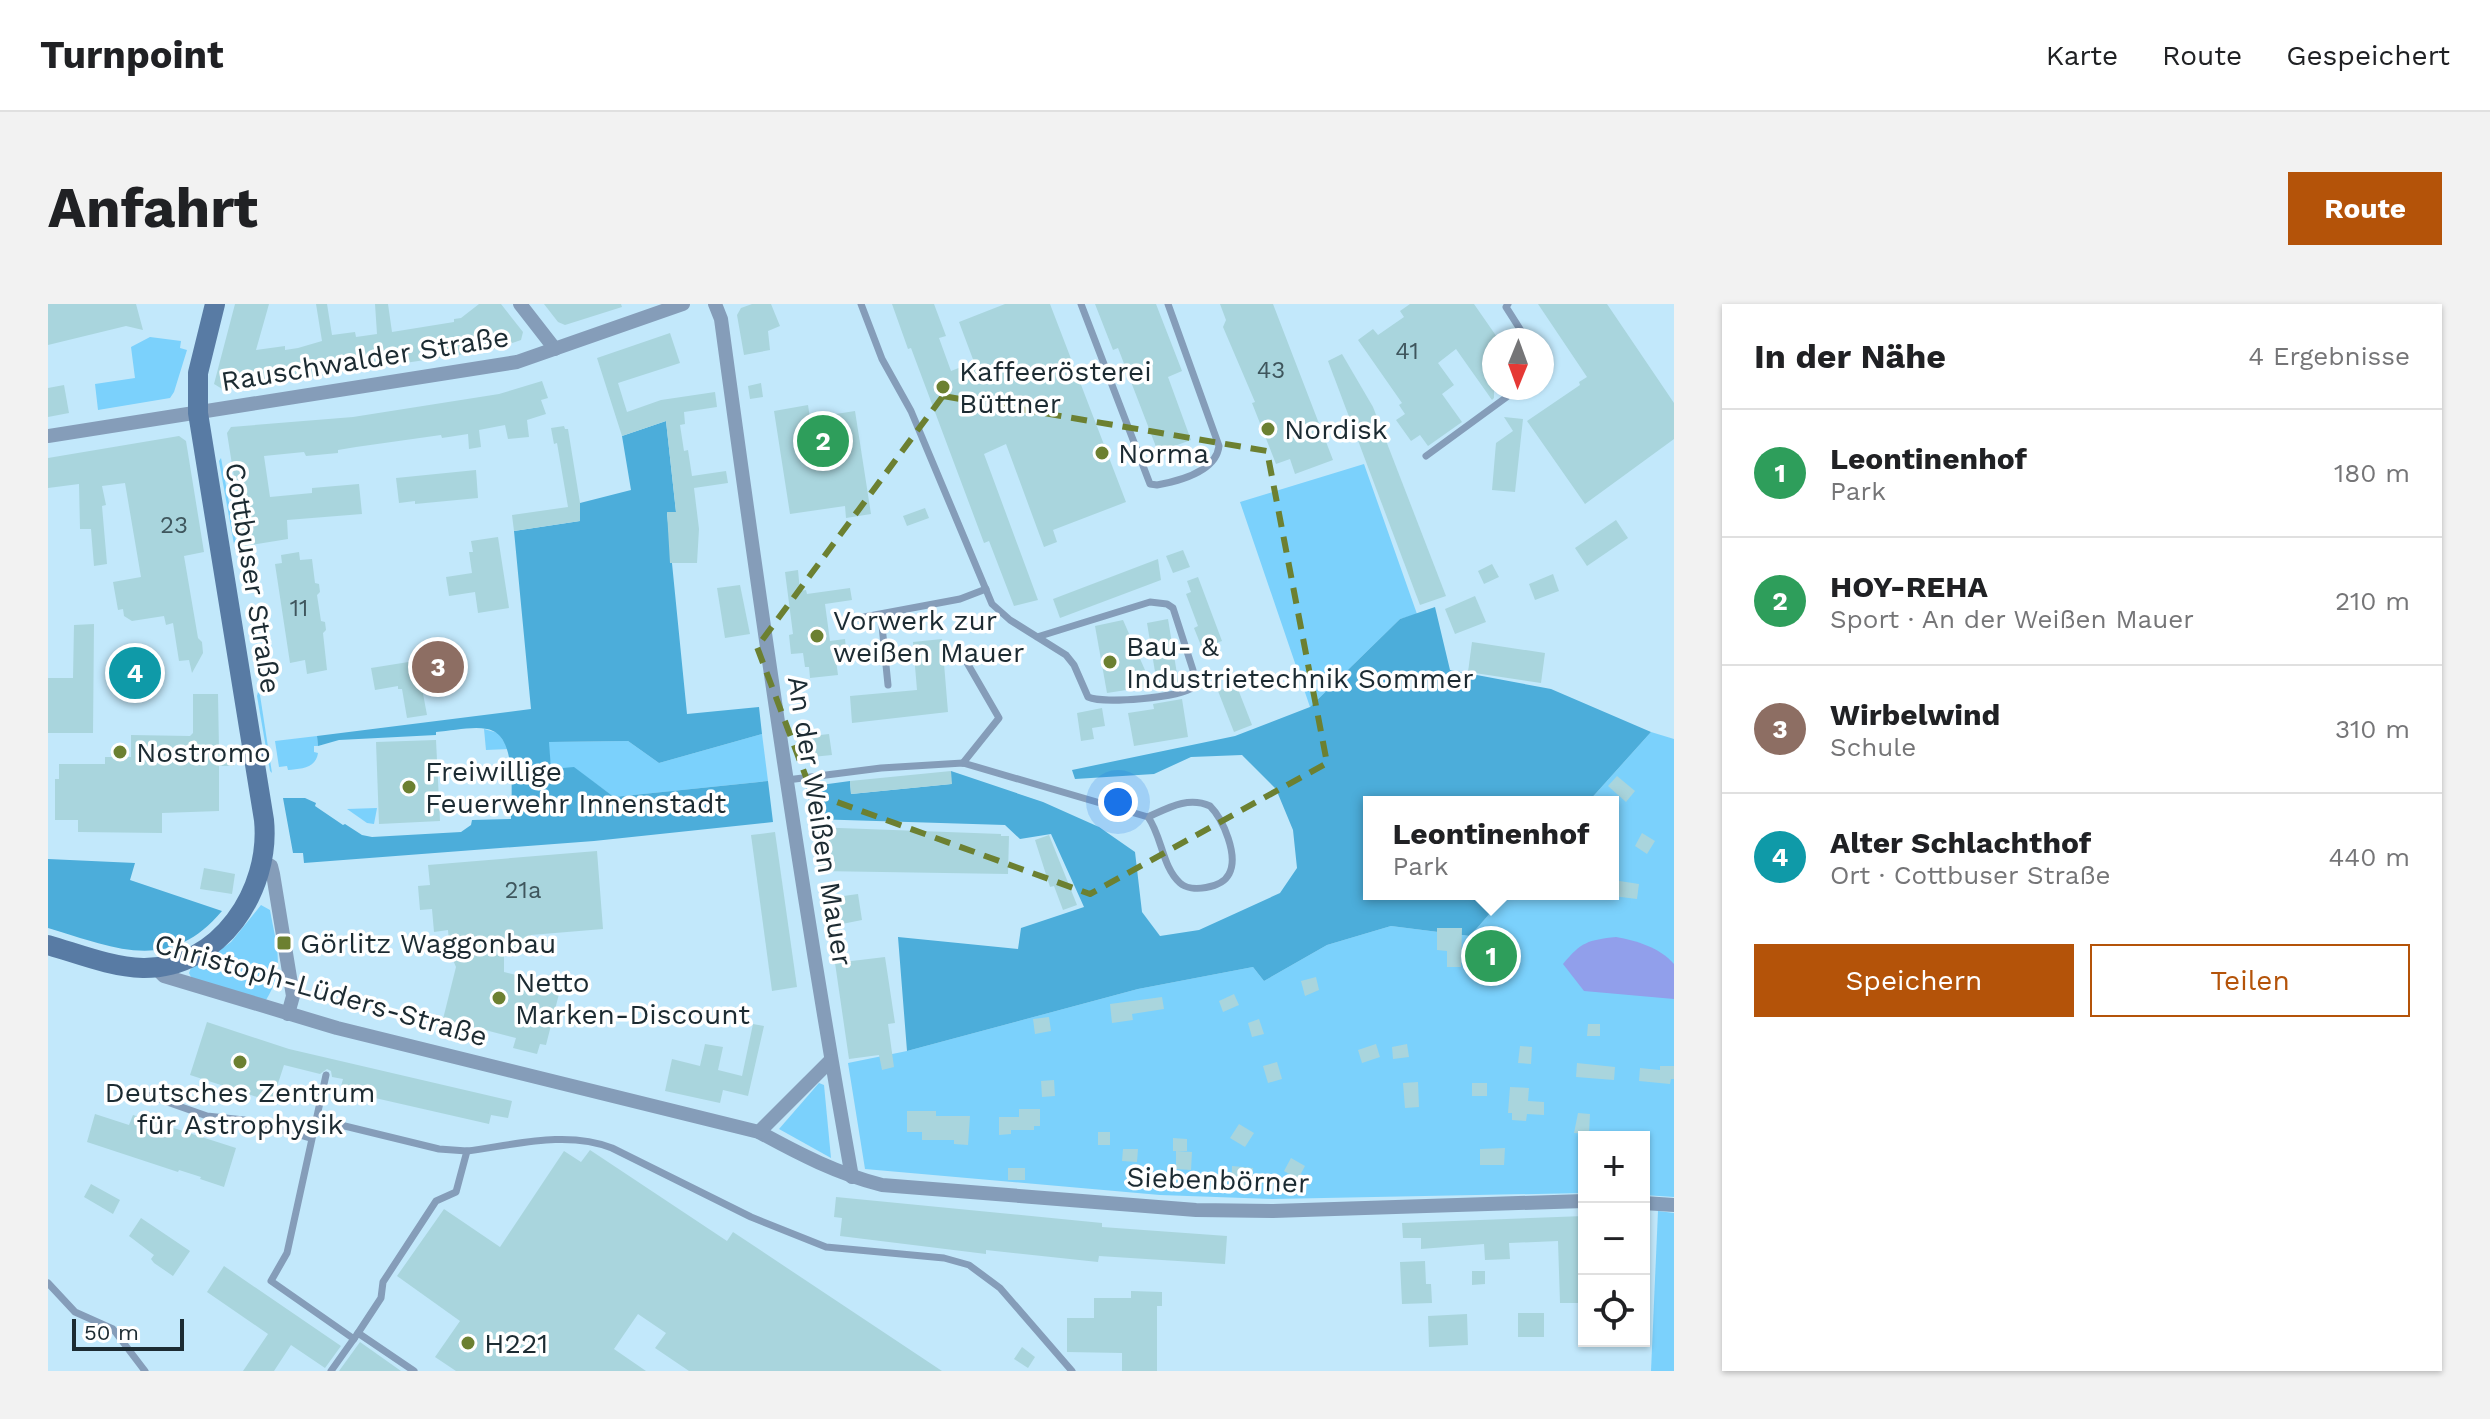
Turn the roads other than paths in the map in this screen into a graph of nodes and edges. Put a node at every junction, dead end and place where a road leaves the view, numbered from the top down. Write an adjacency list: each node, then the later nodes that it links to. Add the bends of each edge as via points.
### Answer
1 (215, 304): 12 (street, Cottbuser Straße, via 198,373)
2 (520, 304): 10 (street)
3 (683, 304): 10 (street, Rauschwalder Straße)
4 (715, 304): 22 (street, An der Weißen Mauer)
5 (861, 304): 15 (lane)
6 (1081, 304): 7 (lane, via 1150,484 1202,470 1214,462 1219,446)
7 (1168, 304)
8 (1508, 304): 9 (lane)
9 (1519, 328)
10 (555, 349): 12 (street, Rauschwalder Straße, via 517,362)
11 (1503, 400): 14 (lane)
12 (198, 413): 13 (street, Rauschwalder Straße); 24 (street, Cottbuser Straße, via 264,820)
13 (48, 436)
14 (1426, 456)
15 (986, 589): 16 (lane); 18 (lane, via 992,604)
16 (881, 616): 17 (lane); 20 (lane)
17 (848, 620)
18 (1037, 637): 18 (lane, via 1150,602 1167,604 1173,608 1193,670 1193,687 1181,693 1092,699 1066,655)
19 (966, 661): 21 (lane, via 999,718)
20 (888, 685)
21 (963, 763): 22 (lane); 23 (lane)
22 (787, 780): 28 (street, An der Weißen Mauer)
23 (1148, 817): 23 (lane, via 1193,801 1210,806 1226,827 1232,862 1227,878 1201,888 1185,887 1172,874)
24 (263, 862): 26 (street, Cottbuser Straße, via 242,912 223,935 183,959); 27 (street, Cottbuser Straße, via 273,874 293,996)
25 (48, 945): 26 (street, Christoph-Lüders-Straße, via 122,965)
26 (155, 967): 27 (street, Christoph-Lüders-Straße, via 164,976)
27 (288, 1014): 32 (street, Christoph-Lüders-Straße)
28 (830, 1061): 32 (street); 35 (street, An der Weißen Mauer)
29 (326, 1075): 31 (lane)
30 (133, 1090): 33 (lane, via 207,1116)
31 (316, 1119): 33 (lane); 34 (lane)
32 (759, 1132): 35 (street, Christoph-Lüders-Straße)
33 (311, 1138): 40 (lane, via 287,1253 271,1281)
34 (467, 1151): 40 (lane, via 456,1192 436,1201 383,1282 381,1298); 44 (lane, via 560,1139 590,1141 826,1247 969,1265 1000,1288)
35 (852, 1177): 36 (street, Siebenbörner, via 882,1185 1196,1210)
36 (1578, 1201)
37 (1650, 1203): 38 (street)
38 (1674, 1205)
39 (48, 1283): 41 (lane, via 75,1312 113,1329)
40 (356, 1336): 42 (lane); 43 (lane)
41 (145, 1371)
42 (331, 1371)
43 (414, 1371)
44 (1072, 1371)

